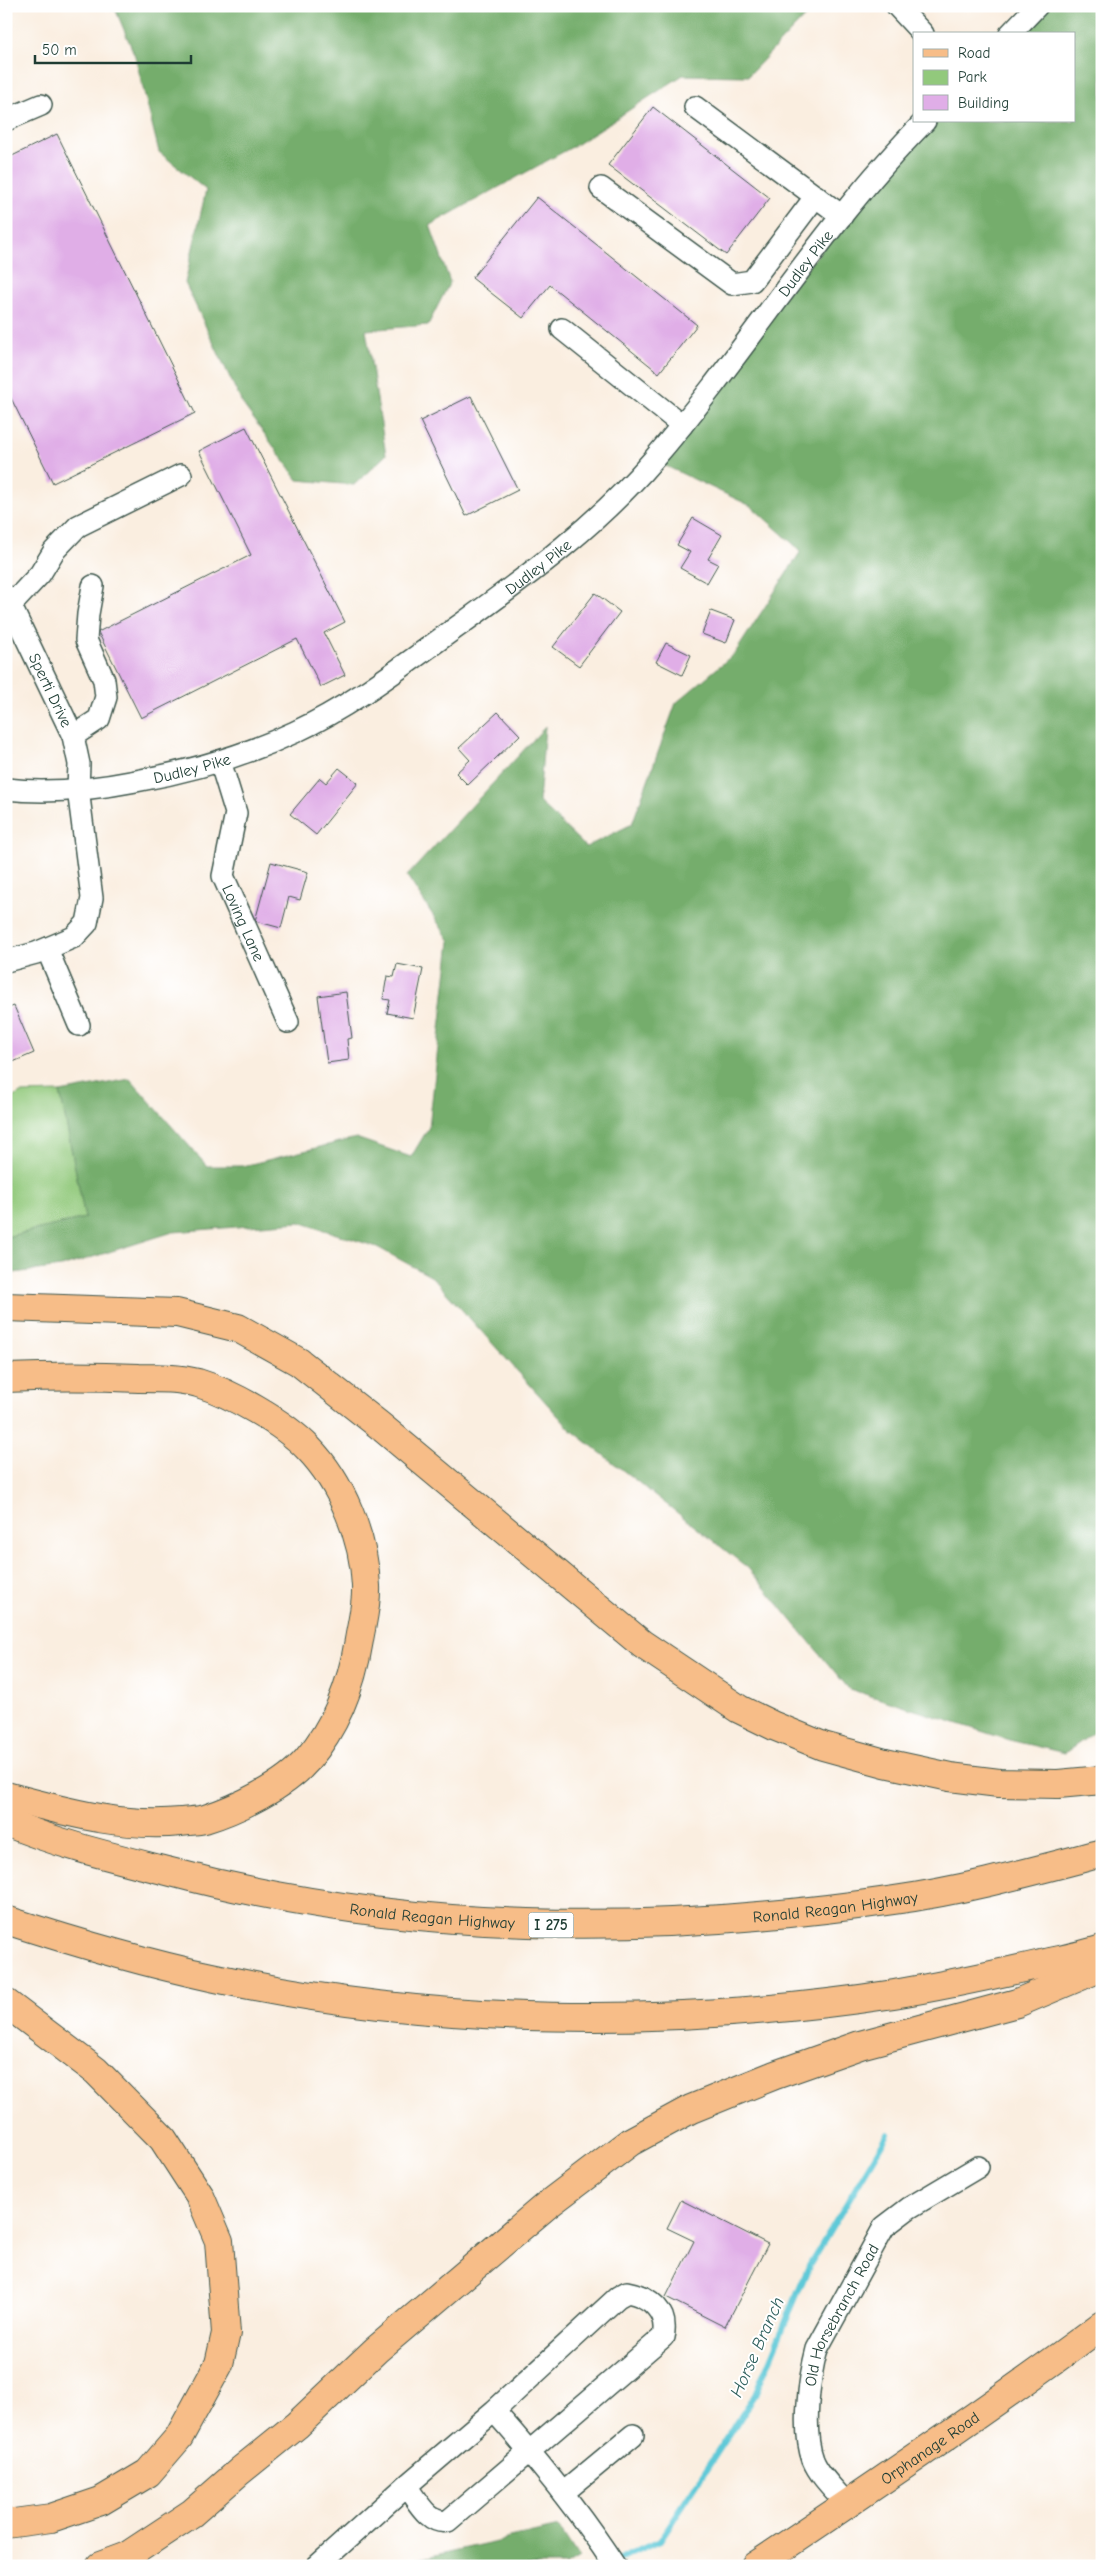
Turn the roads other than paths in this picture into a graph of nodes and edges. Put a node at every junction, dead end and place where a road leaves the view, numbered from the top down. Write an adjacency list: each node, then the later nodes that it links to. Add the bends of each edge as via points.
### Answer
1 (896, 6): 3 (street)
2 (1037, 6): 4 (street)
3 (920, 32)
4 (1012, 32)
5 (41, 105): 7 (street)
6 (695, 107): 10 (street)
7 (6, 120)
8 (924, 122): 11 (street, Dudley Pike, via 888,158)
9 (601, 188): 10 (street, via 732,284 752,281)
10 (816, 196): 11 (street)
11 (842, 216): 13 (street, Dudley Pike)
12 (562, 329): 13 (street)
13 (682, 425): 18 (street, Dudley Pike, via 611,506 508,590 345,704 296,731)
14 (181, 475): 16 (street, via 78,526 54,551 40,574)
15 (94, 586): 17 (street, via 86,640 104,680 106,697 99,718)
16 (8, 601): 17 (street, Sperti Drive)
17 (73, 736): 20 (street, Sperti Drive, via 79,764)
18 (220, 761): 20 (street, Dudley Pike, via 176,774); 23 (street, Loving Lane, via 236,813 223,876)
19 (6, 788): 20 (street, Dudley Pike)
20 (78, 789): 21 (street, Sperti Drive, via 92,898 87,923 74,937)
21 (47, 948): 22 (street, Sperti Drive); 24 (street)
22 (6, 961)
23 (288, 1022)
24 (79, 1025)
25 (6, 1307): 27 (main road, via 177,1313 238,1328 299,1362 642,1644 739,1709 774,1726 822,1746 950,1777 999,1783 1058,1784)
26 (6, 1378): 28 (main road, via 93,1376 179,1379 236,1398 308,1447 333,1481 353,1521 366,1587 354,1669 340,1708 306,1762 273,1788 203,1820 164,1824 85,1816)
27 (1102, 1780)
28 (6, 1796)
29 (6, 1822): 30 (main road, Ronald Reagan Highway / I 275, via 84,1849 207,1882 284,1898 357,1910 526,1925 645,1925 761,1917 896,1900 1013,1877)
30 (1102, 1852)
31 (6, 1920): 32 (main road, via 99,1950 292,1992 433,2010 592,2018 830,2004 956,1984)
32 (1102, 1949)
33 (1102, 1967): 44 (main road, via 1017,2003 860,2045 775,2075 691,2108 630,2142 547,2205 376,2350 297,2426 192,2513 127,2556)
34 (6, 2003): 43 (main road, via 96,2071 163,2139 200,2196 218,2241 226,2333 219,2364 179,2437 148,2473 101,2501 51,2518)
35 (978, 2167): 42 (street, Old Horsebranch Road, via 909,2208 884,2227 817,2349 811,2372 808,2434 813,2459)
36 (1102, 2325): 42 (main road, Orphanage Road)
37 (494, 2411): 39 (street); 39 (street, via 622,2294 638,2294 662,2313 663,2337); 40 (street)
38 (633, 2435): 41 (street)
39 (531, 2452): 40 (street, via 448,2521 440,2523 431,2518); 41 (street)
40 (406, 2486): 45 (street)
41 (563, 2493): 46 (street)
42 (848, 2505): 47 (main road, Orphanage Road)
43 (6, 2524)
44 (100, 2566)
45 (317, 2566)
46 (615, 2566)
47 (755, 2566)

